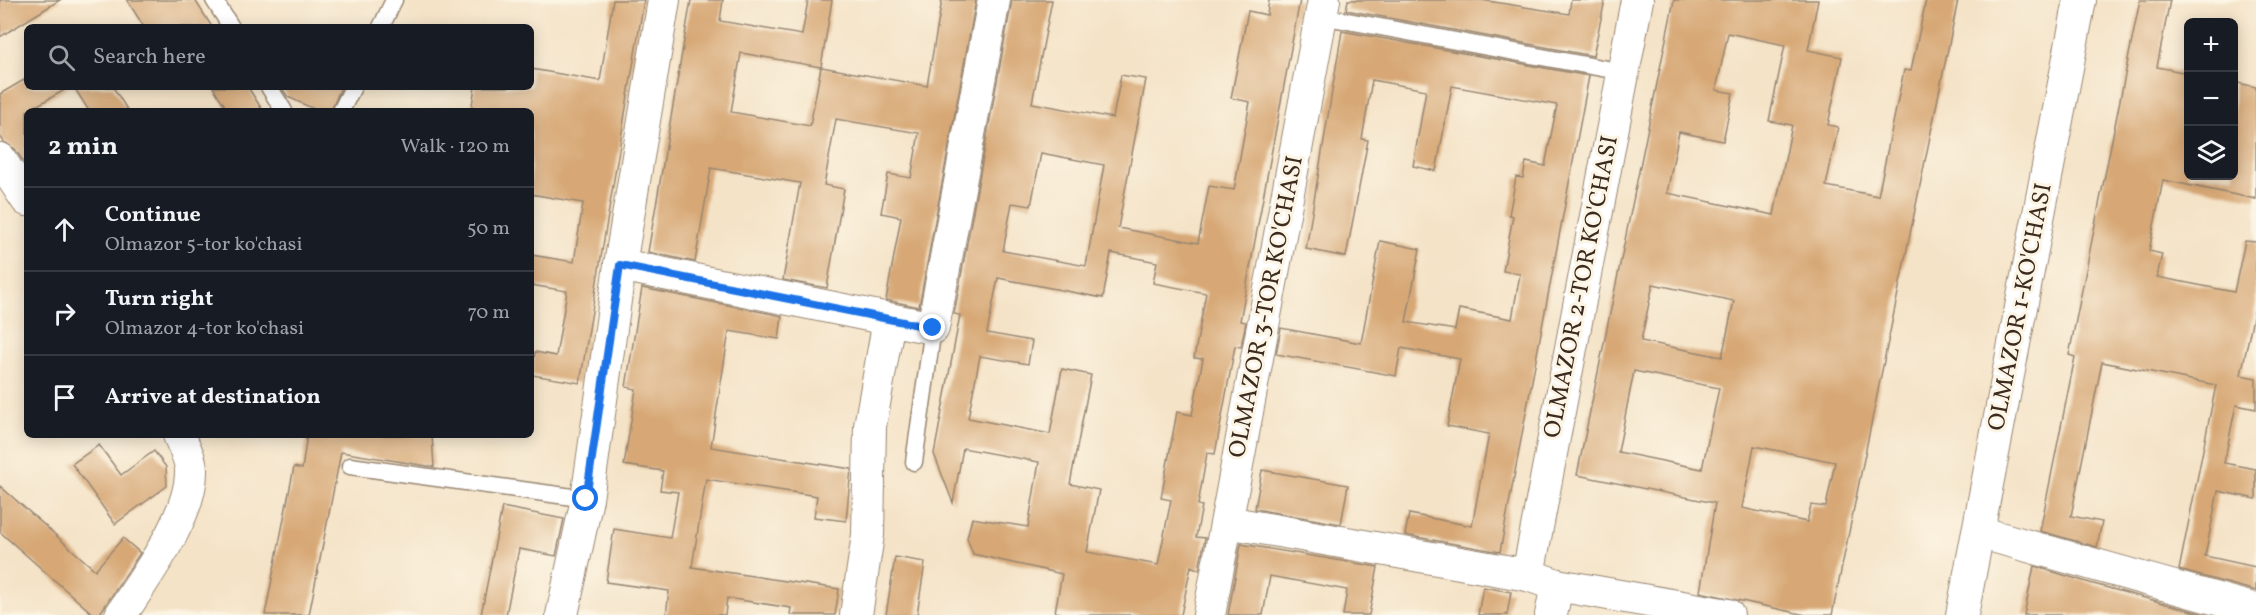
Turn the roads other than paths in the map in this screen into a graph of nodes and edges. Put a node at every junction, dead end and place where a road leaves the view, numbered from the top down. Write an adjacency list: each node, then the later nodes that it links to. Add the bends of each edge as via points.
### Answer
1 (214, 0): 8 (lane)
2 (394, 0): 9 (lane)
3 (664, 0): 17 (street)
4 (994, 0): 19 (street)
5 (1637, 0): 10 (street, OLMAZOR 2-TOR KO'CHASI)
6 (2080, 0): 25 (street, OLMAZOR 1-KO'CHASI)
7 (1323, 8): 10 (lane); 24 (street, OLMAZOR 3-TOR KO'CHASI)
8 (229, 24)
9 (382, 24)
10 (1623, 72): 26 (street, OLMAZOR 2-TOR KO'CHASI)
11 (271, 90): 13 (lane)
12 (352, 90): 14 (lane)
13 (282, 108)
14 (342, 108)
15 (0, 159): 16 (street)
16 (24, 195)
17 (620, 265): 18 (street); 23 (street)
18 (889, 321): 19 (street); 30 (street, via 870,426 868,535)
19 (933, 328): 21 (lane)
20 (180, 438): 28 (street, via 192,468 187,498 172,532)
21 (914, 462)
22 (350, 466): 23 (lane)
23 (586, 499): 29 (street)
24 (1227, 522): 26 (street); 31 (street, OLMAZOR 3-TOR KO'CHASI)
25 (1978, 532): 27 (street); 33 (street, OLMAZOR 1-KO'CHASI)
26 (1545, 592): 32 (street)
27 (2256, 610)
28 (121, 615)
29 (562, 615)
30 (856, 615)
31 (1209, 615)
32 (1728, 615)
33 (1962, 615)

